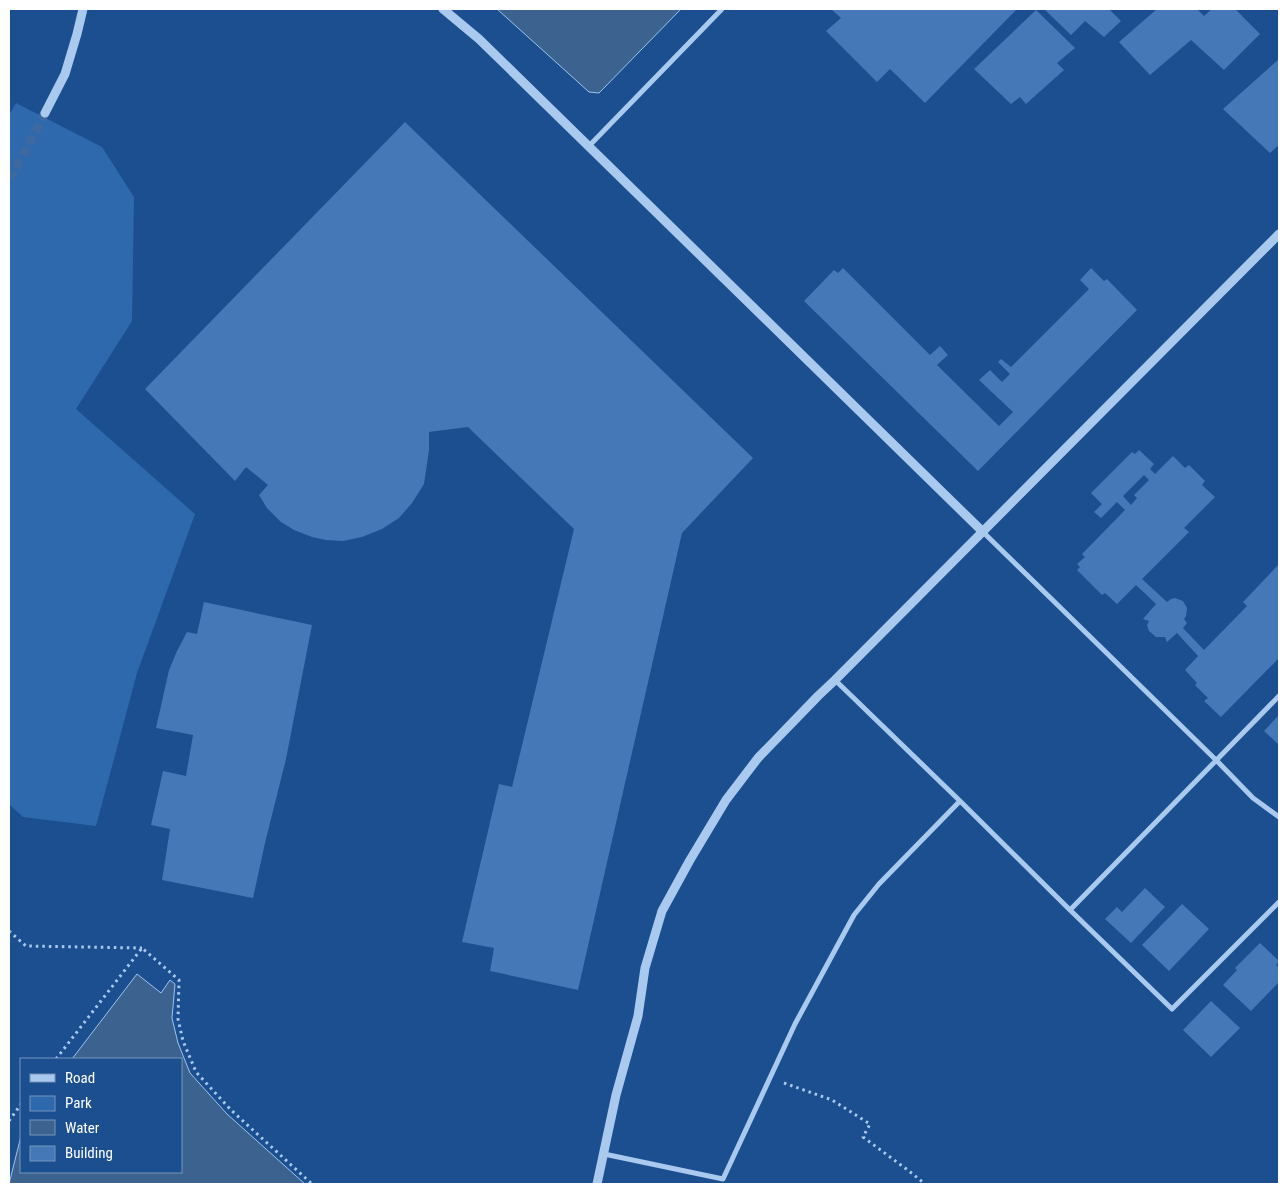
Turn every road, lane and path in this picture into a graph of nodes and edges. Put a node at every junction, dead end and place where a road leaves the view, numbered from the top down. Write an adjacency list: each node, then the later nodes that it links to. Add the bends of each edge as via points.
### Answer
1 (83, 9): 4 (street, via 65,74)
2 (443, 9): 5 (street, via 479,39)
3 (722, 9): 5 (street)
4 (45, 113)
5 (588, 146): 7 (street)
6 (1279, 234): 7 (street)
7 (982, 531): 8 (street); 10 (street)
8 (835, 680): 11 (street); 21 (street, via 758,758 726,800 662,910 645,968 638,1016)
9 (1279, 696): 10 (street)
10 (1217, 761): 12 (street, via 1252,798); 14 (street)
11 (960, 801): 14 (street); 18 (street, via 879,884 854,915)
12 (1279, 817)
13 (1279, 902): 14 (street, via 1172,1010)
14 (1070, 910)
15 (9, 931): 16 (path, via 26,946)
16 (142, 948): 17 (path); 22 (path, via 179,980 178,1019 196,1072 231,1110)
17 (57, 1058)
18 (770, 1078): 21 (street, via 723,1179); 24 (path, via 832,1100 870,1124 863,1136)
19 (20, 1105): 20 (path)
20 (9, 1121)
21 (604, 1154): 23 (street)
22 (312, 1184)
23 (597, 1184)
24 (925, 1184)

